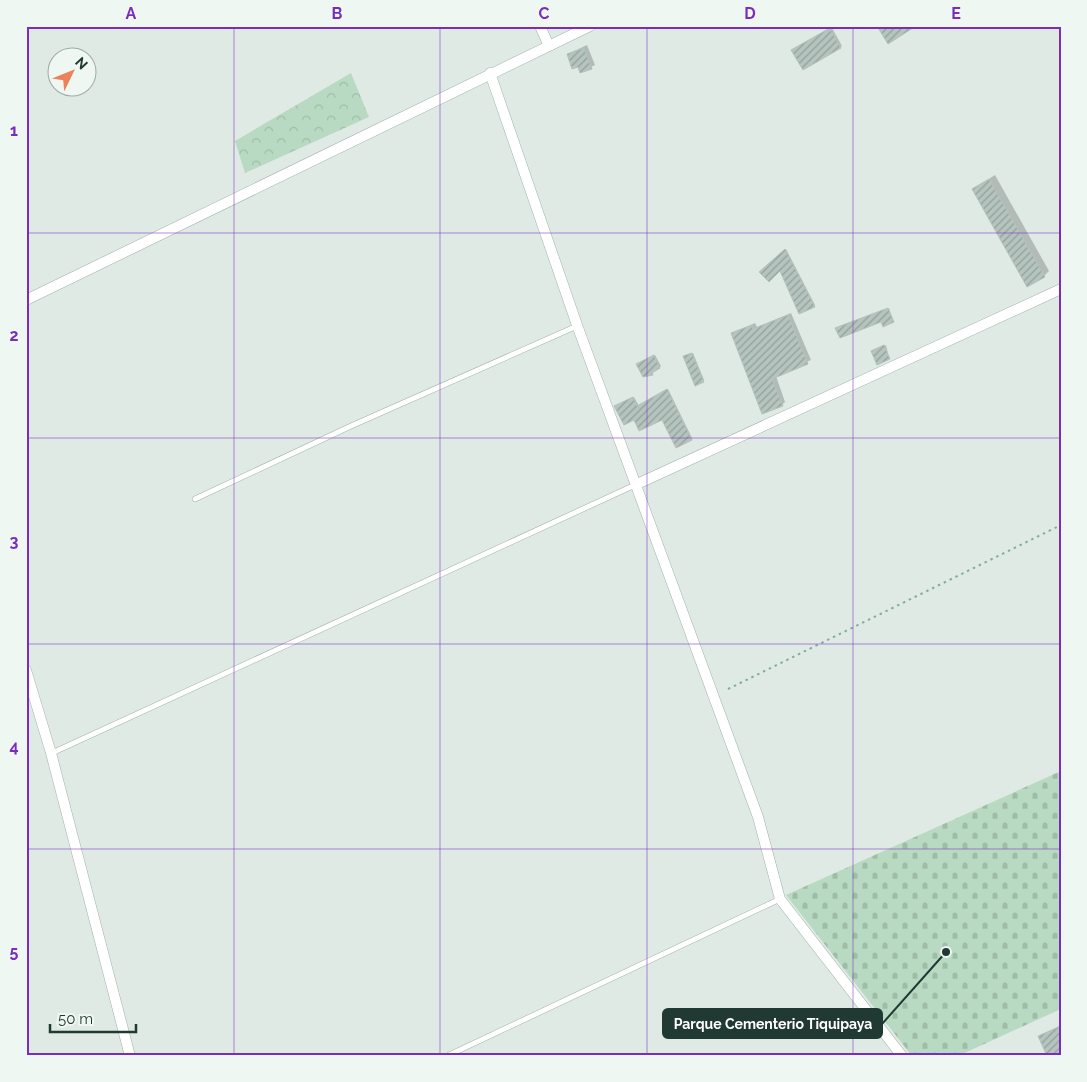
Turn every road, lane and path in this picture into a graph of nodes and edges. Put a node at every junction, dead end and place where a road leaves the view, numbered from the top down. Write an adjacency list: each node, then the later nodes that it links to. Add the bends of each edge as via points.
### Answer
1 (540, 26): 3 (street)
2 (590, 26): 3 (street)
3 (549, 46): 4 (street)
4 (490, 73): 6 (street); 7 (street)
5 (1061, 289): 8 (street)
6 (26, 300)
7 (577, 325): 8 (street); 9 (lane)
8 (635, 485): 13 (lane); 14 (street, via 758,817)
9 (195, 499)
10 (1061, 526): 12 (path)
11 (26, 670): 13 (street)
12 (728, 689)
13 (51, 753): 15 (street)
14 (780, 899): 16 (lane); 17 (street)
15 (130, 1056)
16 (447, 1056)
17 (902, 1056)

